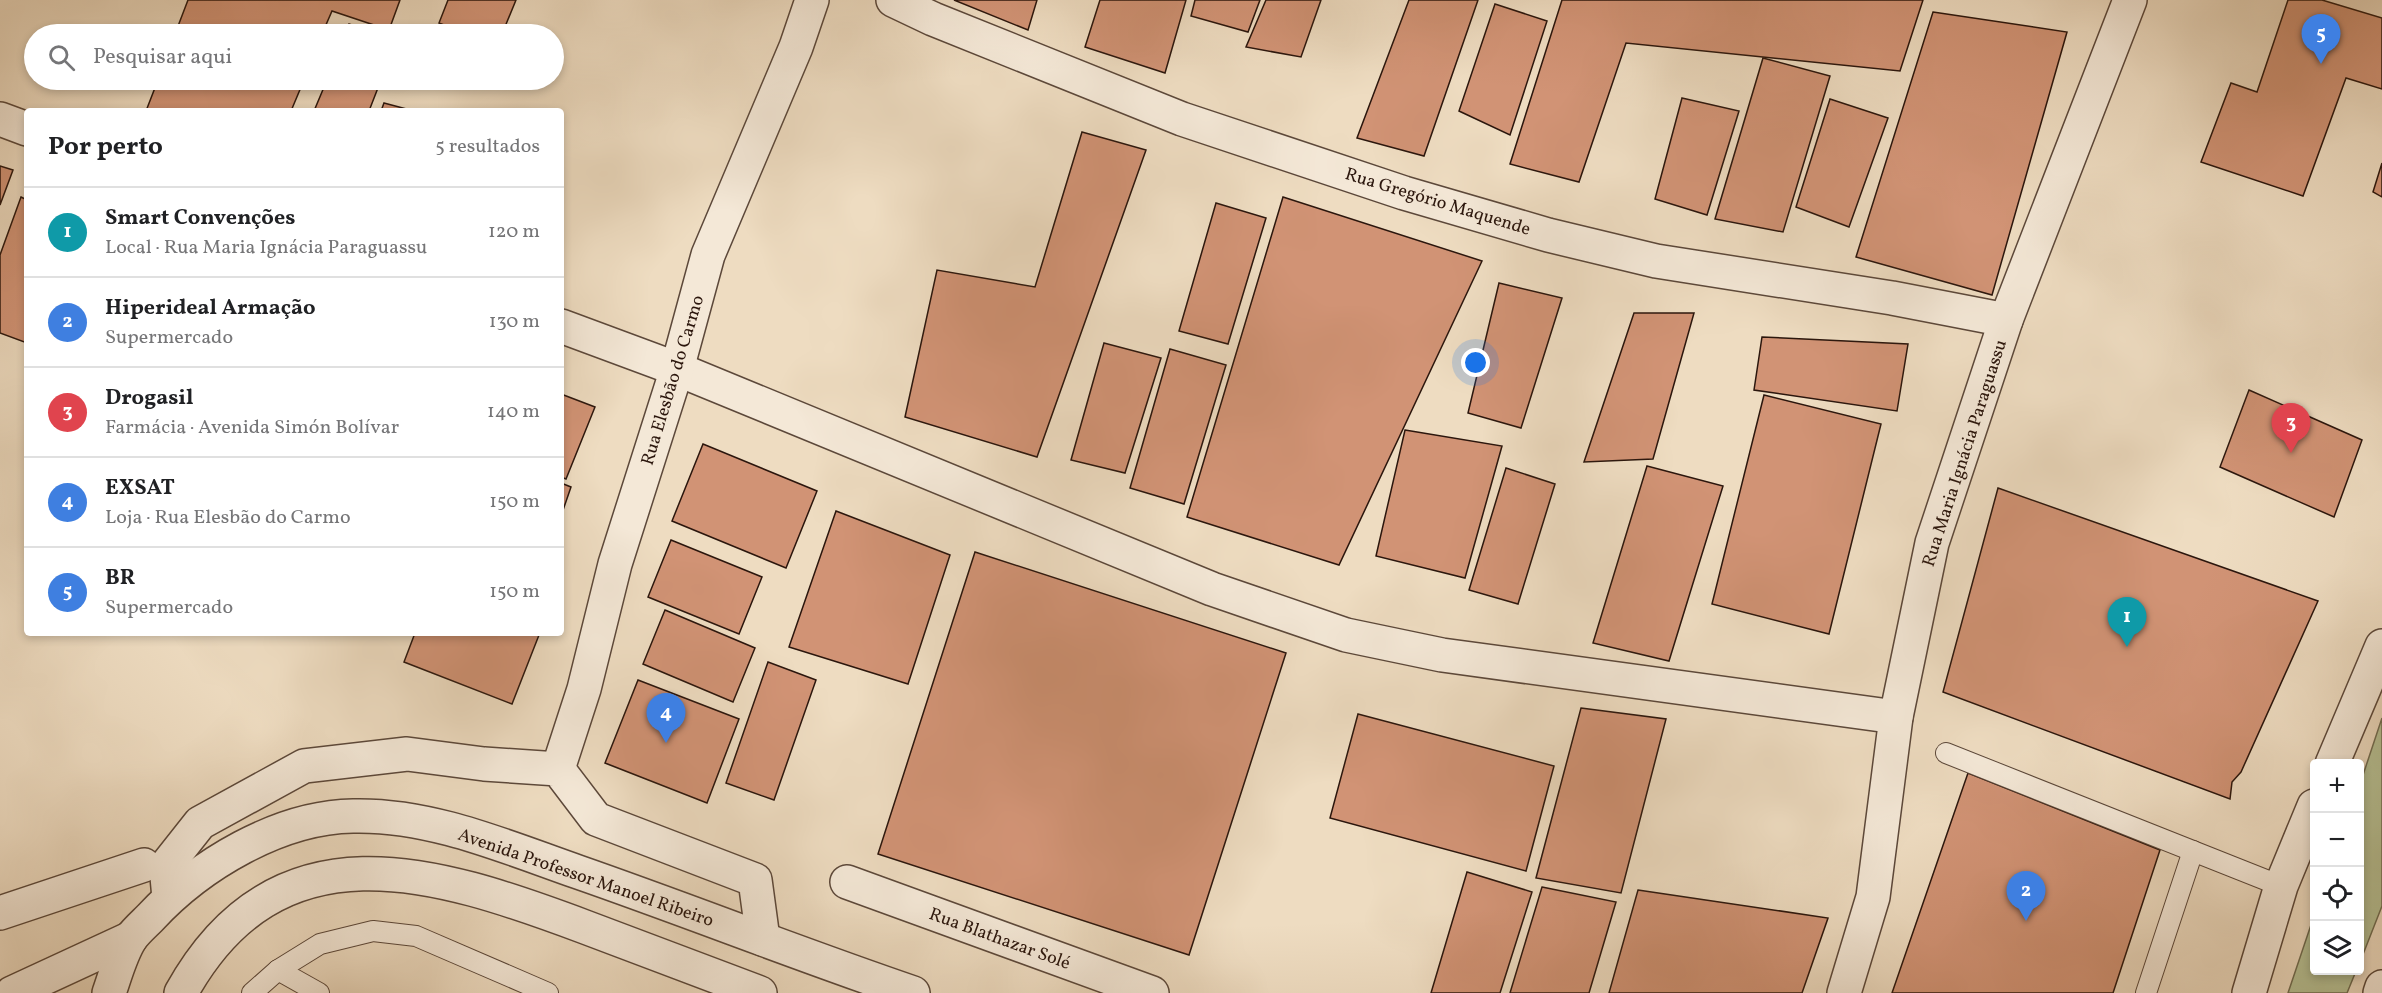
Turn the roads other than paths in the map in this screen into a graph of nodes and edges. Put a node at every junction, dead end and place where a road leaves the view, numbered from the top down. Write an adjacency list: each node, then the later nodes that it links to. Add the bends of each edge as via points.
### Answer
1 (812, 0): 8 (street, Rua Elesbão do Carmo, via 708,255)
2 (893, 0): 6 (street, Rua Gregório Maquende, via 1182,119 1404,193 1537,232 1656,261)
3 (2130, 0): 6 (street, Rua Maria Ignácia Paraguassu)
4 (0, 119): 5 (street)
5 (24, 128)
6 (2006, 320): 10 (street, Rua Maria Ignácia Paraguassu, via 1932,543)
7 (564, 327): 8 (street)
8 (677, 369): 10 (street, via 1212,589 1346,635 1442,655); 13 (street, Rua Elesbão do Carmo, via 615,564 584,689)
9 (2382, 646): 12 (street)
10 (1896, 717): 34 (street, Rua Maria Ignácia Paraguassu, via 1873,897)
11 (1946, 753): 15 (lane)
12 (2334, 759)
13 (558, 768): 19 (street, via 407,754 304,766 200,823 166,866); 22 (street, via 596,819 755,880)
14 (2311, 813): 18 (street)
15 (2193, 851): 18 (lane); 35 (lane)
16 (144, 865): 20 (street)
17 (847, 882): 33 (street, Rua Blathazar Solé)
18 (2281, 886): 36 (street)
19 (169, 898): 21 (street, Avenida Professor Manoel Ribeiro); 22 (street, Avenida Professor Manoel Ribeiro, via 211,864 290,828 321,818 389,818 468,834)
20 (0, 913)
21 (131, 938): 25 (street); 26 (street, Avenida Professor Manoel Ribeiro)
22 (763, 939): 32 (street, Avenida Professor Manoel Ribeiro)
23 (278, 970): 28 (lane); 29 (lane); 30 (lane, via 320,944 373,931 416,936)
24 (2382, 987): 37 (street)
25 (12, 993)
26 (109, 993)
27 (181, 993): 31 (street, via 196,967 245,913 303,884 375,873 417,876 505,897)
28 (252, 993)
29 (320, 993)
30 (548, 993)
31 (760, 993)
32 (913, 993)
33 (1152, 993)
34 (1844, 993)
35 (2146, 993)
36 (2249, 993)
37 (2380, 993)

